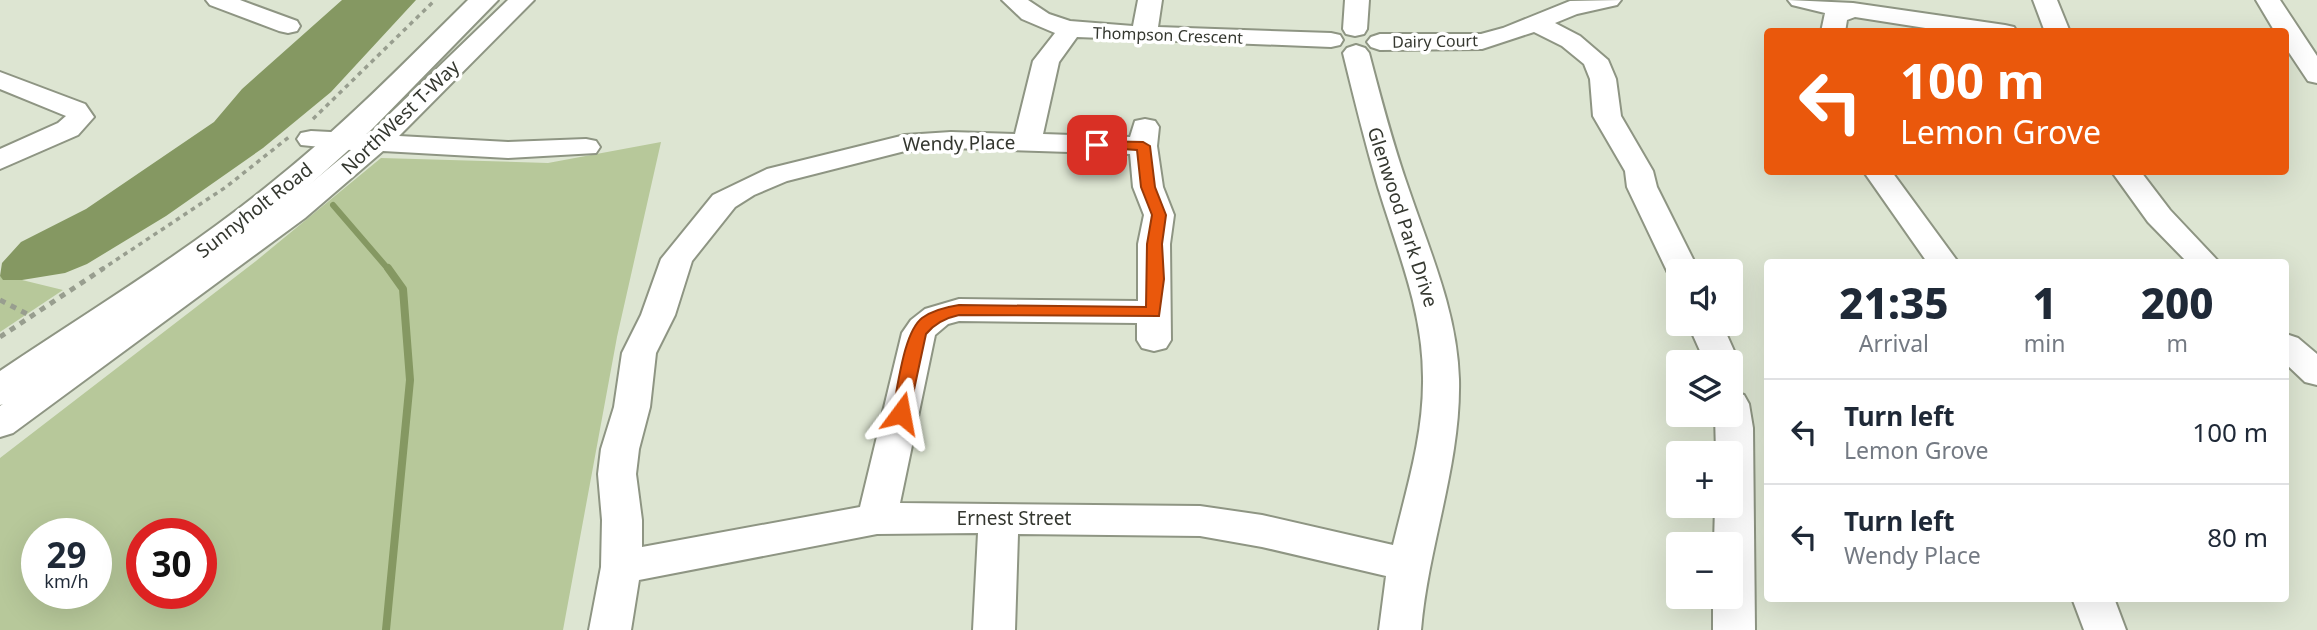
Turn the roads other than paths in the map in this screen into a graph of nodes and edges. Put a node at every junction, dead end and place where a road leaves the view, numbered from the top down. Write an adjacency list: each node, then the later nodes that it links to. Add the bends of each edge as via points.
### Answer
1 (218, 0): 14 (street)
2 (454, 0): 24 (main road, Sunnyholt Road)
3 (484, 0): 24 (main road, Sunnyholt Road)
4 (522, 0): 24 (street, NorthWest T-Way)
5 (1014, 0): 18 (street, Thompson Crescent, via 1036,18)
6 (1150, 0): 19 (street)
7 (1357, 0): 21 (street, Glenwood Park Drive)
8 (1609, 0): 13 (street, Dairy Court, via 1570,8)
9 (1800, 0): 12 (street, via 1821,4)
10 (2045, 0): 16 (street)
11 (2268, 0): 17 (street)
12 (1838, 22): 15 (street, via 1864,10)
13 (1535, 23): 21 (street, Dairy Court, via 1482,41); 30 (street, via 1571,41 1595,60 1605,110 1639,171)
14 (288, 26)
15 (1979, 28)
16 (2056, 28)
17 (2285, 28)
18 (1070, 30): 19 (street, Thompson Crescent); 25 (street, via 1046,61)
19 (1144, 34): 21 (street, Thompson Crescent)
20 (2289, 34): 22 (street)
21 (1356, 41): 41 (street, Glenwood Park Drive, via 1371,119 1427,279 1440,358 1437,438)
22 (2317, 75)
23 (0, 80): 27 (street, via 88,119)
24 (326, 136): 26 (street, via 508,150); 34 (main road, Sunnyholt Road); 36 (main road, Sunnyholt Road, via 282,192); 37 (street, NorthWest T-Way, via 263,236)
25 (1027, 142): 40 (street, Wendy Place, via 1144,137 1148,187 1159,215 1154,244 1154,326 959,310 927,322 919,333); 42 (street, Wendy Place, via 905,143 777,175 724,201 677,259 639,353 617,474)
26 (586, 148)
27 (0, 160)
28 (1880, 175): 31 (street)
29 (2128, 175): 32 (street, via 2159,216)
30 (1678, 259)
31 (1941, 259)
32 (2201, 259)
33 (2289, 349): 35 (street)
34 (0, 360)
35 (2317, 373)
36 (0, 391)
37 (0, 424)
38 (1733, 427): 47 (street)
39 (999, 517): 40 (street, Ernest Street); 41 (street, Ernest Street, via 1200,521); 45 (street)
40 (877, 519): 42 (street, Ernest Street)
41 (1407, 564): 46 (street, Glenwood Park Drive)
42 (621, 567): 44 (street)
43 (2094, 602): 48 (street)
44 (610, 630)
45 (993, 630)
46 (1400, 630)
47 (1734, 630)
48 (2105, 630)

